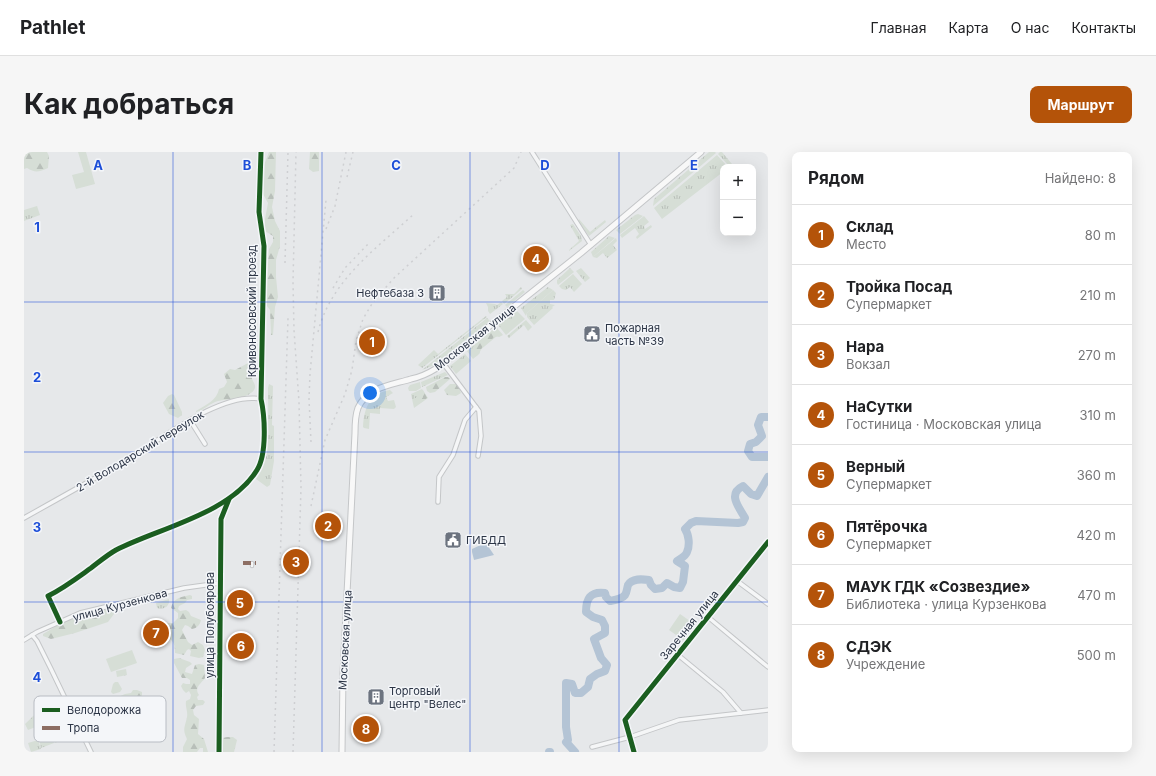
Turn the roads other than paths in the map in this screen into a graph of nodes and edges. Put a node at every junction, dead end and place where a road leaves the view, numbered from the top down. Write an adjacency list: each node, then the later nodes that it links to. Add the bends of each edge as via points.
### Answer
1 (261, 152): 6 (street, Кривоносовский проезд, via 259,212 264,246)
2 (532, 152): 4 (street)
3 (701, 152): 4 (main road, Московская улица)
4 (591, 245): 5 (main road, Московская улица)
5 (443, 363): 7 (street); 32 (main road, Московская улица, via 423,376 372,392 363,400 357,412 344,639)
6 (261, 399): 8 (street, 2-й Володарский переулок, via 252,397 216,406); 11 (street, Кривоносовский проезд, via 264,434 261,461 257,471)
7 (476, 407): 10 (street, via 481,436); 12 (street, via 465,420 453,455 439,477)
8 (190, 420): 9 (street); 13 (street, 2-й Володарский переулок)
9 (205, 444)
10 (478, 456)
11 (229, 499): 16 (street, улица Полубоярова, via 221,519); 19 (street, via 197,516 115,551 67,586 48,596)
12 (438, 502)
13 (24, 518)
14 (768, 542): 15 (street, Заречная улица)
15 (737, 581): 17 (street); 18 (street, Заречная улица)
16 (220, 583): 19 (street, улица Курзенкова, via 184,588 80,613); 31 (street, улица Полубоярова)
17 (768, 604)
18 (708, 617): 22 (street, Заречная улица); 23 (street)
19 (60, 622): 20 (street, улица Курзенкова)
20 (32, 635): 21 (street, улица Курзенкова); 24 (street)
21 (24, 640)
22 (678, 655): 26 (street, via 723,692); 27 (street, Заречная улица, via 625,720)
23 (768, 667)
24 (64, 696)
25 (768, 710): 26 (street)
26 (742, 713): 27 (street, via 679,720)
27 (630, 737): 29 (street); 33 (street)
28 (86, 742): 30 (street)
29 (592, 747)
30 (91, 752)
31 (219, 752)
32 (342, 752)
33 (634, 752)

